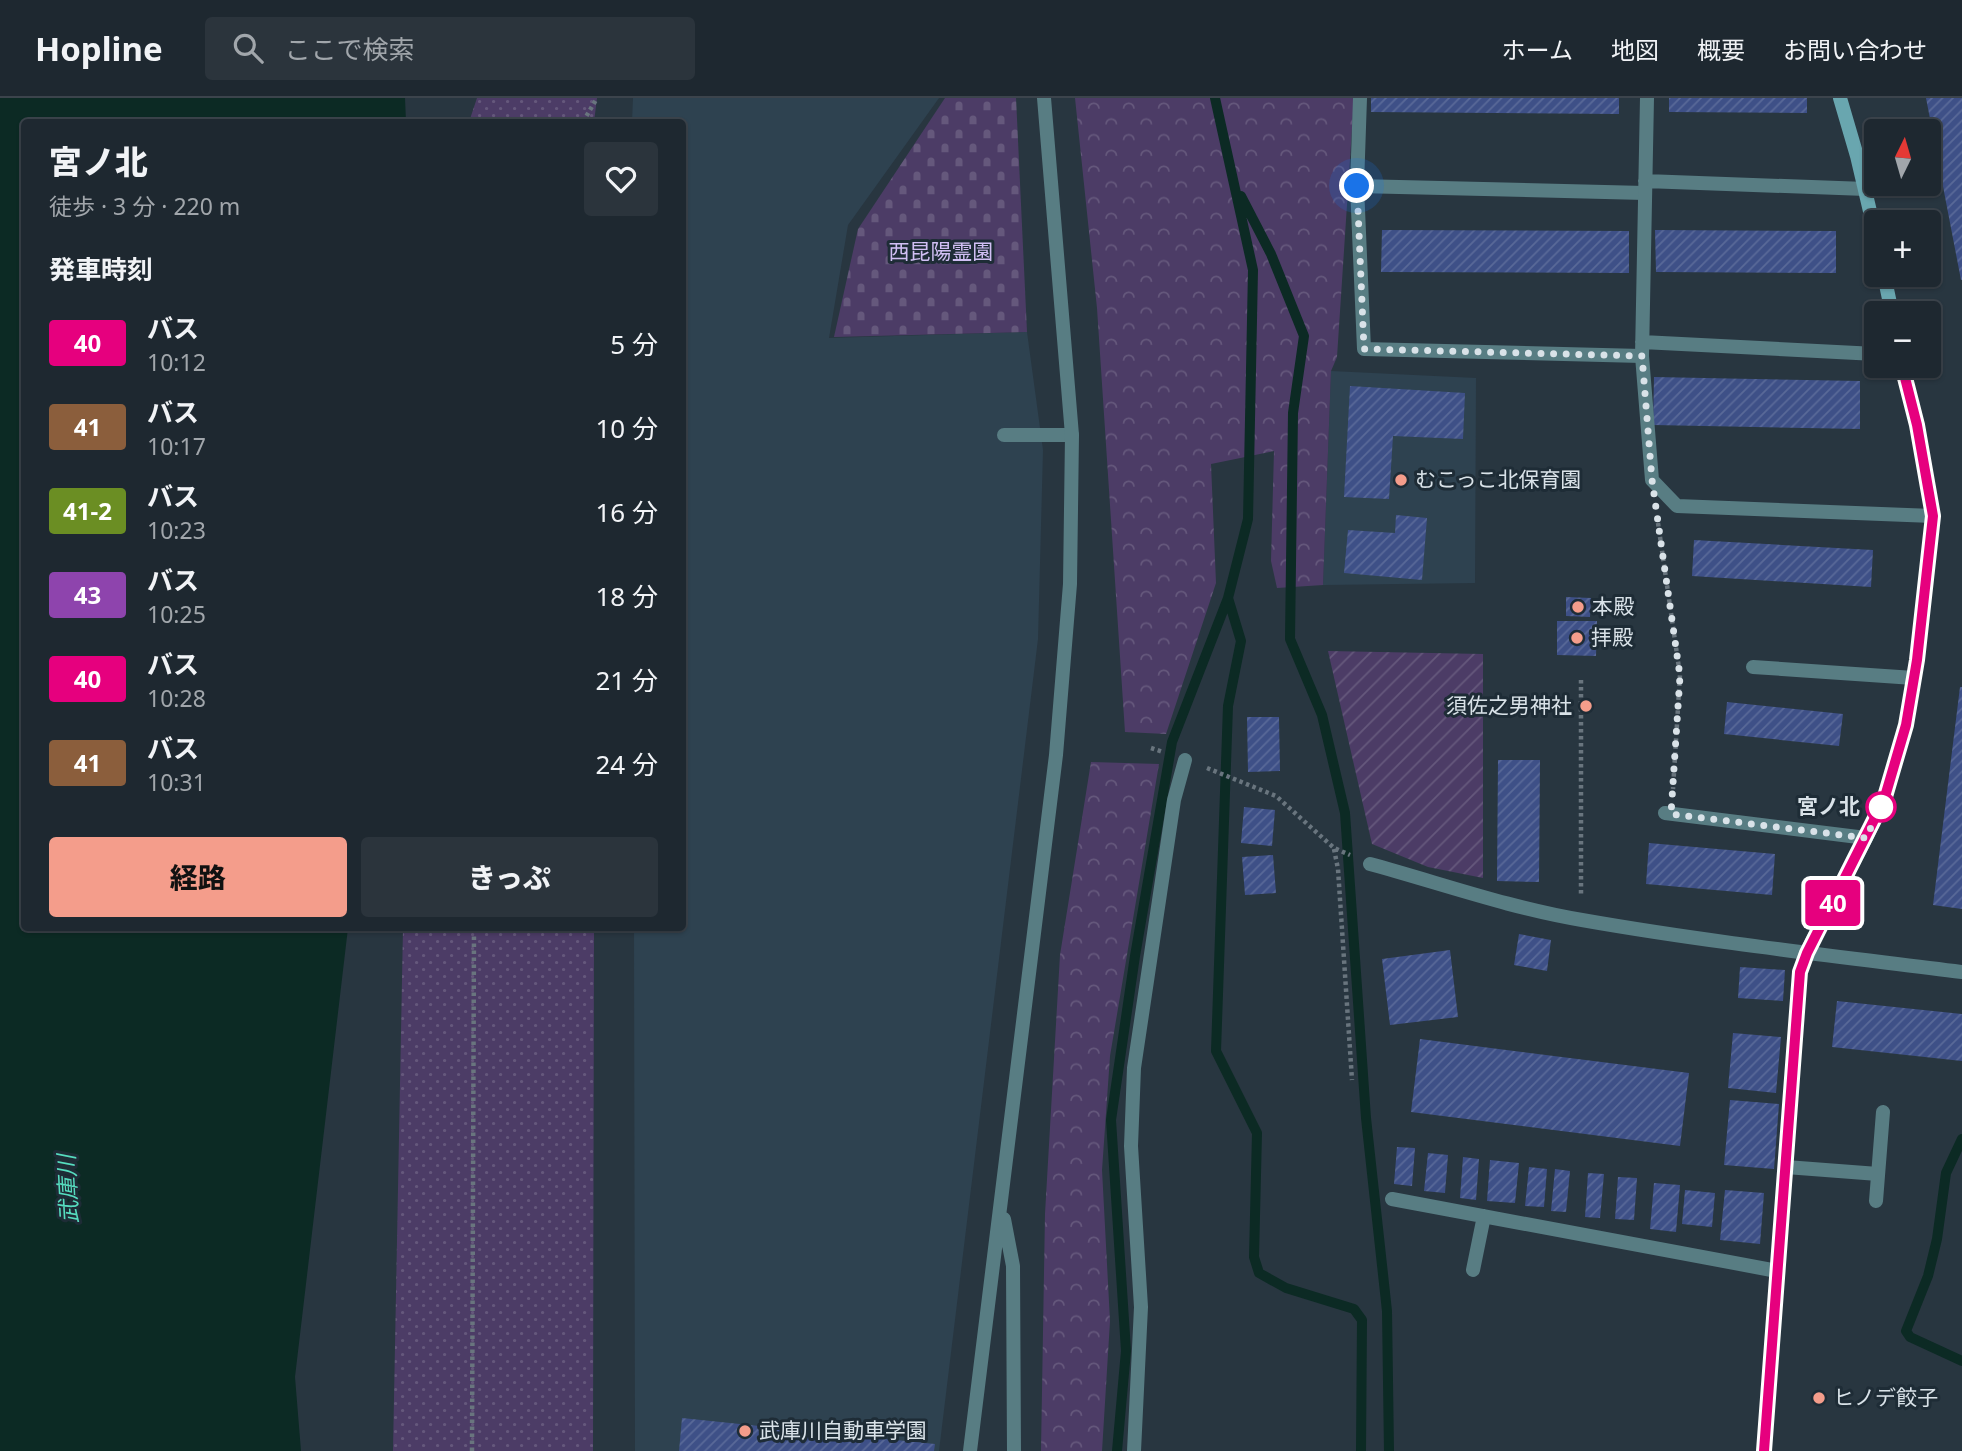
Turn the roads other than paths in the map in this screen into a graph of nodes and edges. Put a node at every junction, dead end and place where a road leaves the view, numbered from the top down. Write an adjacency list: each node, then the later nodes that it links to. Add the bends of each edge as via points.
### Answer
1 (1044, 98): 13 (street)
2 (1360, 98): 6 (street)
3 (1647, 98): 7 (street)
4 (1840, 98): 5 (street)
5 (1864, 182)
6 (1357, 186): 7 (street); 9 (street, via 1364,349)
7 (1645, 187): 8 (street); 9 (street)
8 (1864, 189)
9 (1642, 349): 10 (street); 14 (street, via 1652,480 1677,506)
10 (1864, 354)
11 (1905, 378): 14 (street)
12 (1004, 435): 13 (street)
13 (1072, 435): 28 (street, via 1070,584 1056,755)
14 (1933, 516): 16 (street)
15 (1753, 667): 16 (street)
16 (1914, 678): 19 (street, via 1895,765)
17 (1185, 760): 34 (street, via 1174,800 1134,1068 1130,1146 1141,1307)
18 (1668, 814): 19 (street)
19 (1866, 838): 21 (street)
20 (1370, 864): 21 (street, via 1581,920)
21 (1807, 953): 22 (street); 24 (street, via 1798,986)
22 (1962, 972)
23 (1883, 1112): 25 (street)
24 (1786, 1167): 25 (street); 31 (street)
25 (1878, 1174): 27 (street)
26 (1392, 1199): 29 (street)
27 (1875, 1201)
28 (1001, 1205): 32 (street); 33 (street, via 1013,1266)
29 (1484, 1216): 30 (street); 31 (street)
30 (1473, 1270)
31 (1777, 1271): 35 (street)
32 (970, 1451)
33 (1014, 1451)
34 (1135, 1451)
35 (1765, 1451)

